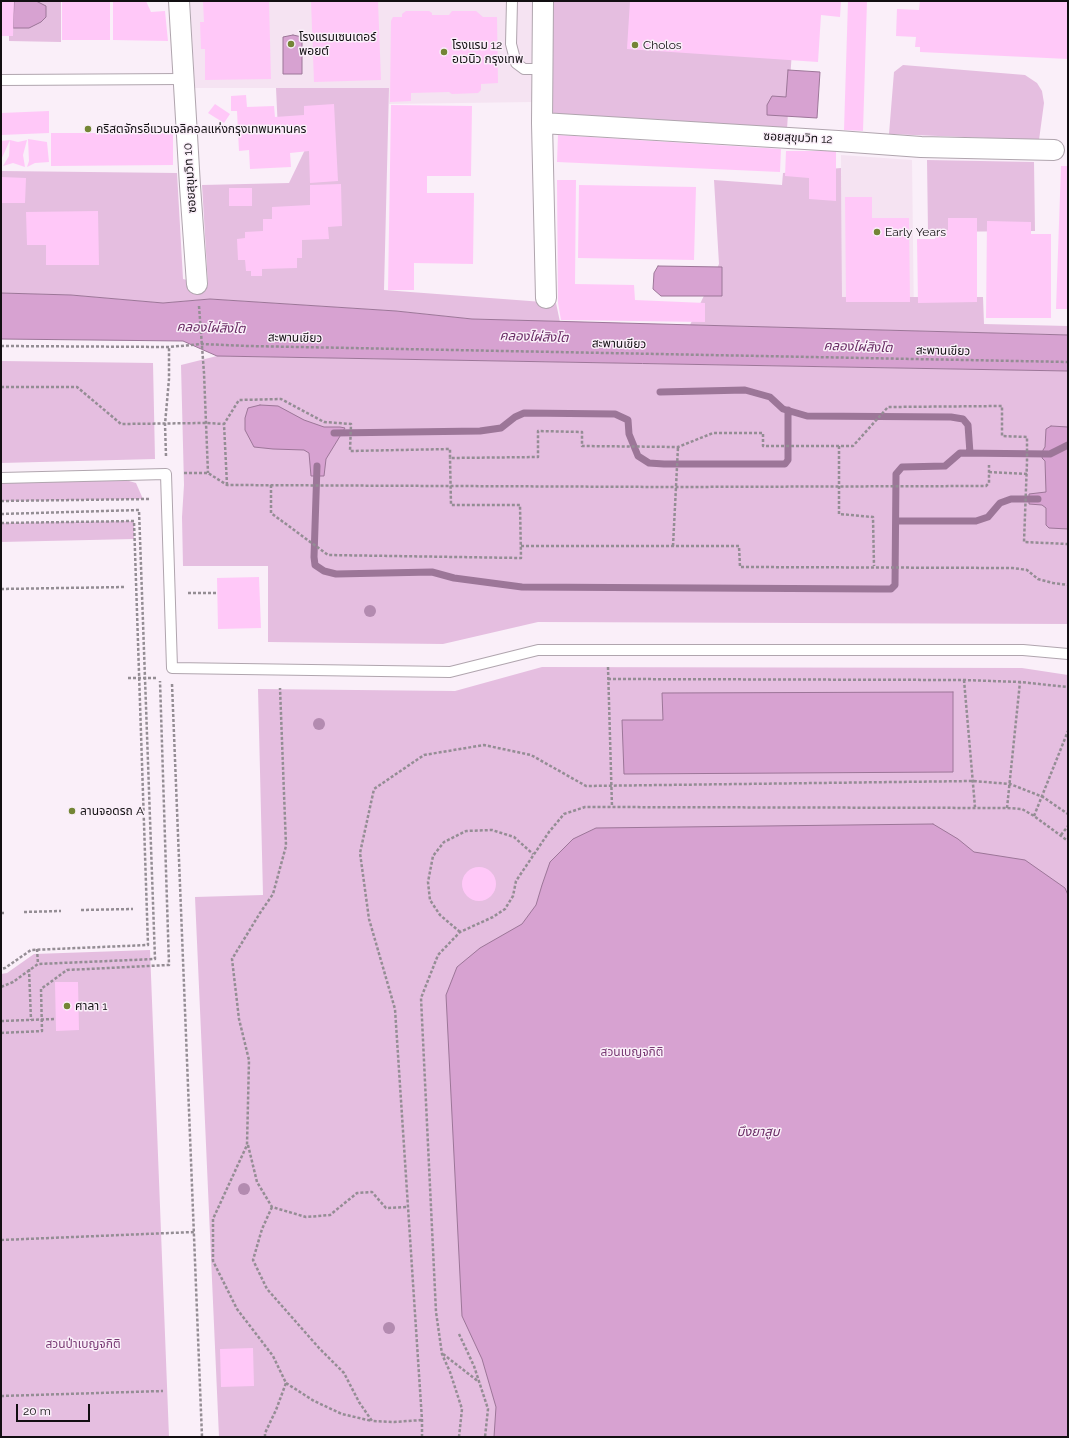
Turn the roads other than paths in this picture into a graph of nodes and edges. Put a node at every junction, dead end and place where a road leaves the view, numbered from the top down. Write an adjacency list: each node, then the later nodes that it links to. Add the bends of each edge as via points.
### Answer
1 (179, 1): 5 (street, ซอยสุขุมวิท 10)
2 (512, 1): 4 (lane, via 511,44 516,63 524,69)
3 (543, 1): 4 (street)
4 (543, 69): 7 (street)
5 (183, 79): 6 (lane); 9 (street, ซอยสุขุมวิท 10)
6 (1, 80)
7 (542, 123): 8 (street, ซอยสุขุมวิท 12, via 921,147); 10 (street)
8 (1054, 150)
9 (197, 284)
10 (546, 298)
11 (1, 478): 12 (lane, via 166,474 172,668 450,672 538,650 1023,650)
12 (1068, 654)

